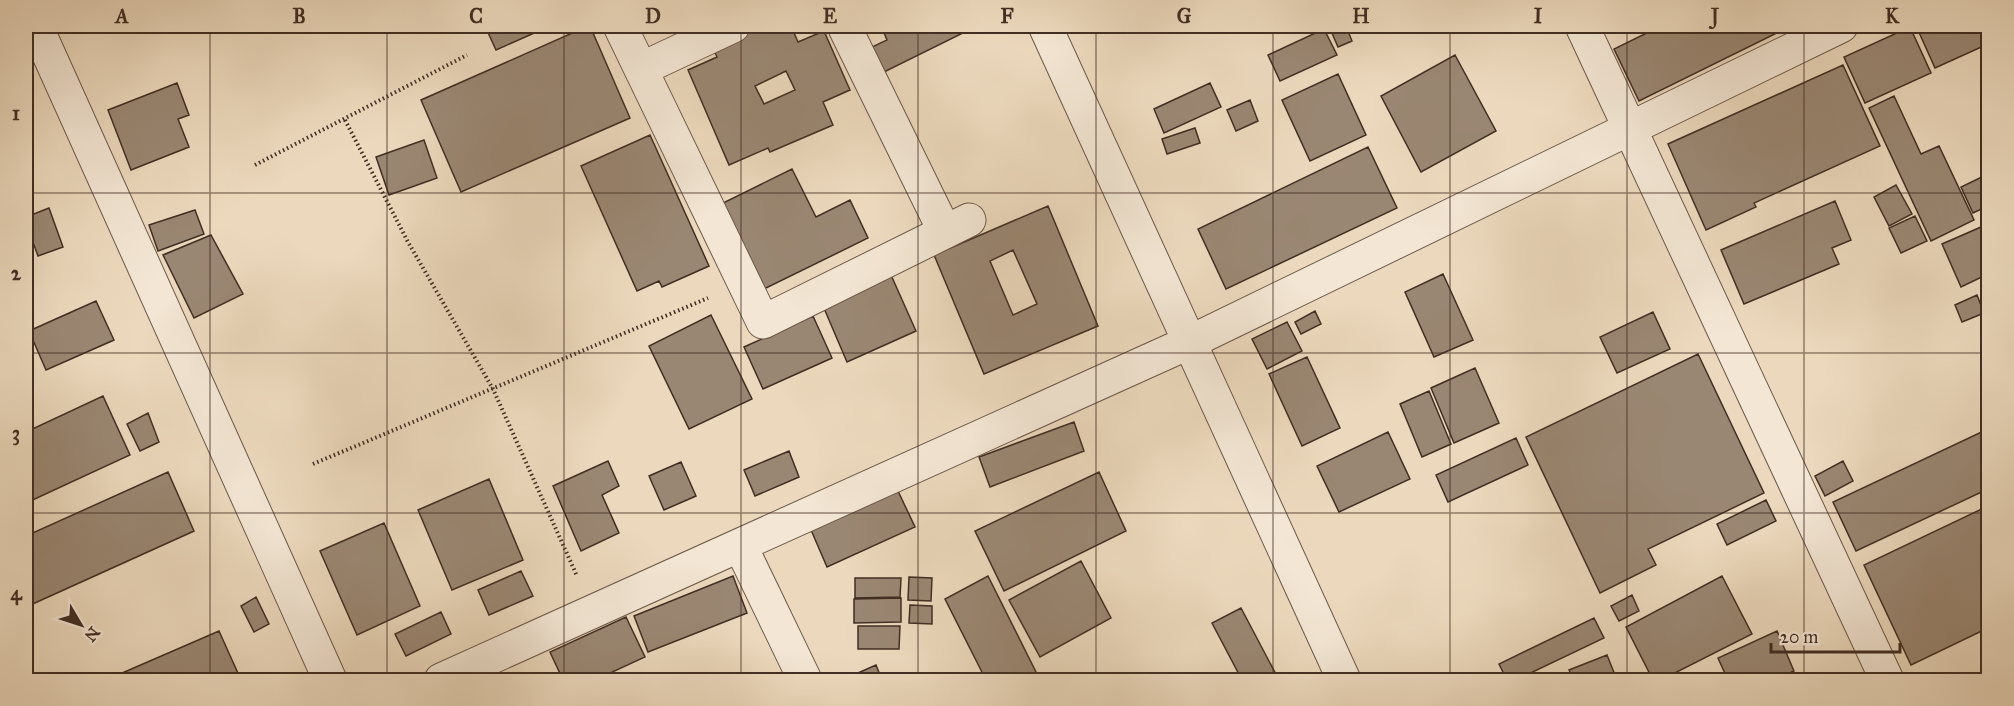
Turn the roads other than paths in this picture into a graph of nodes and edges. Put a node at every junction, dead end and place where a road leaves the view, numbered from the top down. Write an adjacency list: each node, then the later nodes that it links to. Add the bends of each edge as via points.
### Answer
1 (36, 26): 12 (street)
2 (620, 26): 8 (street)
3 (733, 26): 8 (street)
4 (844, 26): 8 (street, via 957,226 763,322)
5 (1045, 26): 10 (street)
6 (1582, 26): 9 (street)
7 (1841, 26): 9 (street)
8 (641, 69)
9 (1630, 128): 10 (street); 16 (street)
10 (1190, 342): 11 (street); 15 (street)
11 (740, 545): 13 (street); 14 (street)
12 (330, 681)
13 (441, 681)
14 (804, 681)
15 (1344, 681)
16 (1887, 681)

